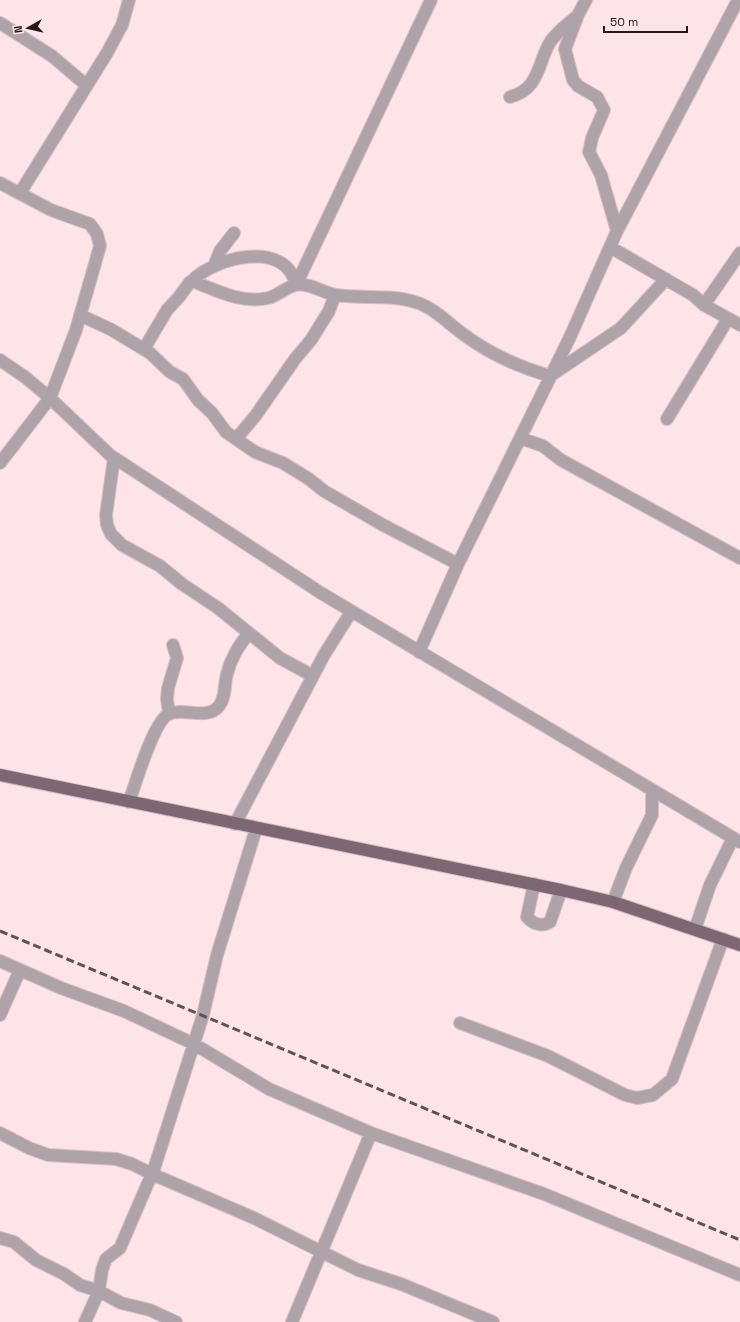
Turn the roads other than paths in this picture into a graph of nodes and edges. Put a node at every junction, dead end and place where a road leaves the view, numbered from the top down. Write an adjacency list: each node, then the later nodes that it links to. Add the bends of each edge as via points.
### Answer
1 (129, 0): 7 (street, via 122,25)
2 (431, 0): 18 (street)
3 (586, 0): 5 (street)
4 (738, 0): 11 (street)
5 (578, 15): 8 (street, via 549,44 530,85 522,94); 11 (street, via 565,50 573,80 578,86 598,97 604,110 589,152 600,175)
6 (0, 24): 7 (street, via 52,56)
7 (86, 84): 10 (street)
8 (510, 97)
9 (0, 183): 10 (street)
10 (20, 192): 21 (street, via 51,210 90,224 97,234 100,246)
11 (617, 231): 13 (street)
12 (234, 233): 15 (street, via 220,251)
13 (610, 247): 16 (street); 26 (street)
14 (740, 253): 20 (street)
15 (214, 266): 17 (street, via 200,273); 18 (street, via 251,256 264,257 288,267)
16 (666, 279): 20 (street); 26 (street, via 621,328)
17 (192, 281): 18 (street, via 222,293 255,300 269,298); 24 (street, via 167,310)
18 (296, 285): 19 (street)
19 (335, 295): 26 (street, via 417,302 496,354 528,370); 30 (street, via 311,340)
20 (704, 305): 22 (street)
21 (80, 315): 24 (street); 27 (street)
22 (728, 319): 23 (street); 28 (street)
23 (740, 325)
24 (144, 349): 30 (street, via 170,372 183,379 226,432)
25 (0, 360): 27 (street)
26 (550, 376): 29 (street)
27 (50, 398): 31 (street); 32 (street)
28 (667, 419)
29 (520, 438): 33 (street, via 543,446 561,460); 34 (street)
30 (236, 439): 34 (street, via 255,452 309,479 324,491 383,526)
31 (114, 458): 35 (street); 36 (street, via 106,515 111,534 122,545 160,566 218,608)
32 (0, 463)
33 (740, 558)
34 (458, 564): 38 (street)
35 (351, 612): 38 (street); 39 (street)
36 (248, 634): 39 (street, via 280,658); 40 (street, via 236,650 227,675 223,699 218,707 206,714)
37 (173, 645): 40 (street, via 177,658 168,688)
38 (419, 652): 42 (street)
39 (313, 676): 44 (street)
40 (169, 713): 43 (street, via 154,732)
41 (0, 775): 43 (main road)
42 (652, 790): 46 (street); 49 (street, via 652,814)
43 (129, 802): 44 (main road)
44 (235, 824): 45 (main road)
45 (256, 828): 47 (main road); 57 (street, via 217,955)
46 (736, 840): 50 (street, via 710,886)
47 (534, 884): 48 (main road); 48 (street, via 527,917 531,922 545,925 550,922)
48 (561, 890): 49 (main road)
49 (613, 902): 50 (main road)
50 (695, 929): 51 (main road)
51 (722, 939): 52 (main road); 56 (street, via 672,1079 653,1095 636,1098 625,1095 548,1056)
52 (740, 945)
53 (0, 961): 54 (street)
54 (20, 970): 55 (street); 57 (street, via 124,1011)
55 (0, 1015)
56 (460, 1023)
57 (194, 1044): 59 (street, via 269,1089); 60 (street)
58 (0, 1133): 60 (street, via 48,1155 116,1158)
59 (371, 1133): 62 (street); 63 (street, via 544,1194)
60 (152, 1174): 62 (street, via 254,1218); 64 (street, via 120,1248 106,1258)
61 (0, 1238): 64 (street, via 14,1242 36,1260 80,1284)
62 (323, 1252): 67 (street); 68 (street, via 358,1270 401,1284)
63 (740, 1275)
64 (99, 1291): 65 (street); 66 (street)
65 (85, 1322)
66 (176, 1322)
67 (292, 1322)
68 (493, 1322)

